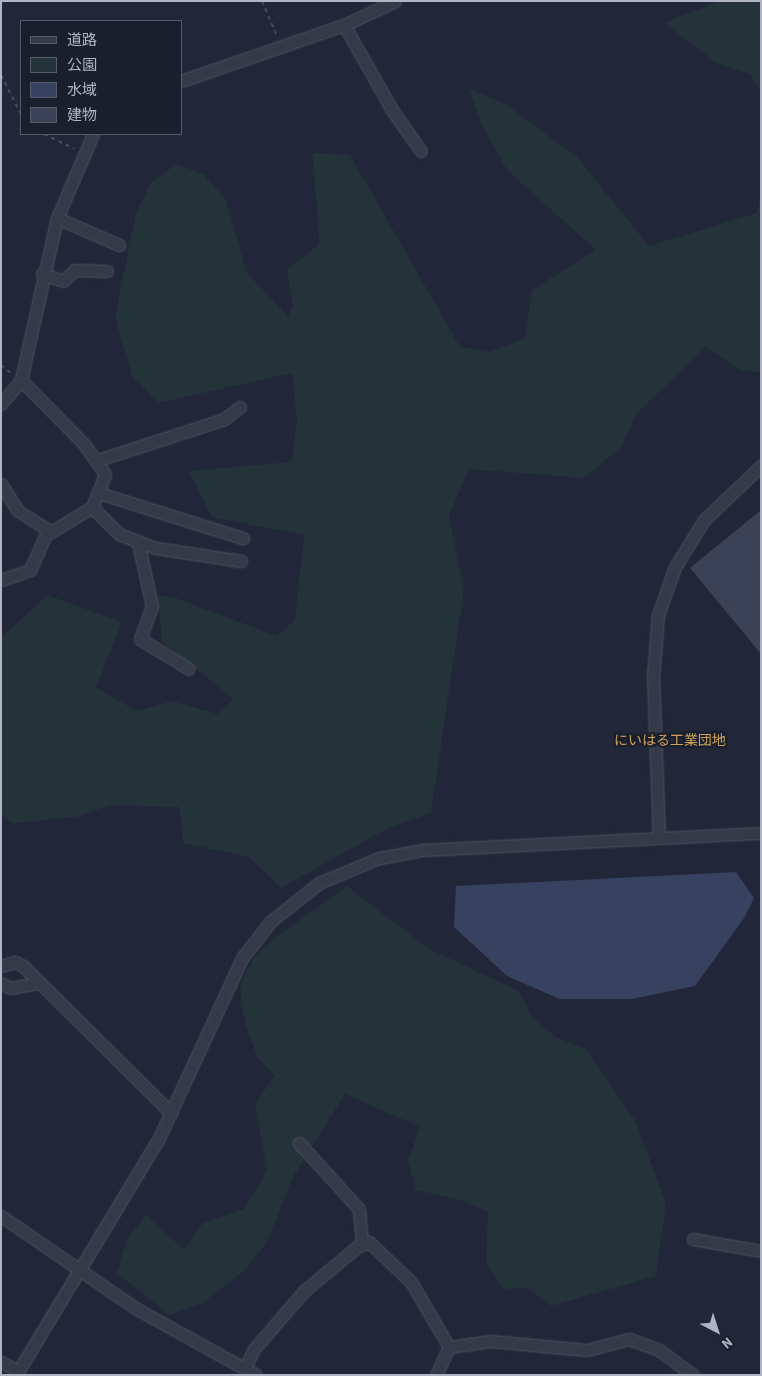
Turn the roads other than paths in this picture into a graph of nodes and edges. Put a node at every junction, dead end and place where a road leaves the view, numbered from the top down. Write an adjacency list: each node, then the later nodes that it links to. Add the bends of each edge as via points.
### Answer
1 (395, 1): 2 (street)
2 (344, 25): 3 (street); 5 (street, via 392,110)
3 (182, 81)
4 (91, 135): 6 (street)
5 (421, 151)
6 (57, 218): 7 (street); 9 (street)
7 (119, 245)
8 (106, 271): 9 (street, via 75,270 64,281)
9 (42, 274): 10 (street)
10 (21, 380): 11 (street); 13 (street)
11 (1, 404)
12 (240, 407): 13 (street, via 224,419)
13 (98, 460): 16 (street, via 105,474)
14 (761, 466): 25 (street, via 704,520 675,566 658,614 653,677)
15 (1, 484): 18 (street, via 16,510)
16 (99, 493): 17 (street); 19 (street, via 211,524)
17 (92, 507): 18 (street, via 63,526); 20 (street, via 119,534)
18 (48, 530): 22 (street, via 30,570)
19 (243, 538)
20 (138, 542): 21 (street); 23 (street, via 152,606 140,639)
21 (241, 561)
22 (1, 580)
23 (189, 669)
24 (761, 833): 25 (street)
25 (659, 838): 29 (street, via 423,850 379,858 319,884 271,921 242,958)
26 (1, 966): 28 (street, via 15,962)
27 (1, 983): 28 (street, via 10,988)
28 (38, 983): 29 (street)
29 (171, 1113): 35 (street)
30 (299, 1143): 33 (street, via 358,1208)
31 (1, 1216): 35 (street)
32 (693, 1239): 34 (street)
33 (362, 1245): 36 (street, via 369,1242 381,1251 411,1282); 38 (street, via 304,1290 254,1349)
34 (761, 1251)
35 (78, 1272): 38 (street); 39 (street)
36 (449, 1348): 41 (street); 42 (street, via 490,1341 587,1350 629,1339 659,1350)
37 (1, 1362): 39 (street)
38 (245, 1368): 40 (street)
39 (17, 1373)
40 (256, 1375)
41 (436, 1375)
42 (692, 1375)

